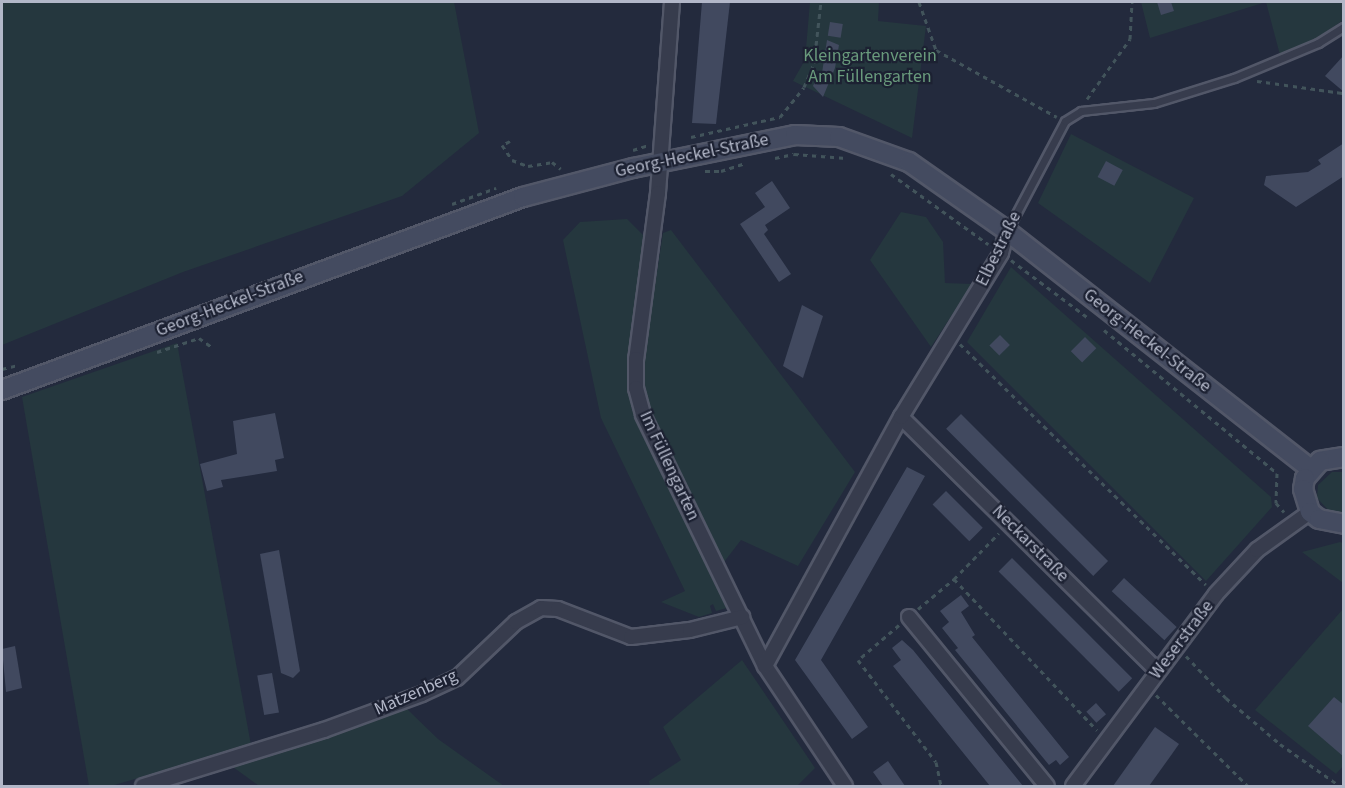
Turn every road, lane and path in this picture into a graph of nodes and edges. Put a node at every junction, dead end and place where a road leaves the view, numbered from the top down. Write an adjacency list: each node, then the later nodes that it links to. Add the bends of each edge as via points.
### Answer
1 (672, 2): 14 (street, Im Füllengarten)
2 (821, 2): 9 (path, via 814,63 804,87 780,117)
3 (919, 2): 8 (path, via 936,50)
4 (1132, 2): 8 (path, via 1130,39 1110,63 1097,89)
5 (1344, 27): 6 (lane, via 1318,43)
6 (1241, 75): 7 (path); 8 (lane, via 1154,103 1081,111)
7 (1342, 93)
8 (1065, 121): 18 (lane, Elbestraße)
9 (691, 138)
10 (510, 141): 16 (path, via 502,145 512,160 528,166 552,162)
11 (772, 158): 12 (path, via 794,154)
12 (856, 160)
13 (749, 162): 15 (path, via 721,171)
14 (657, 163): 18 (street, Georg-Heckel-Straße, via 795,135 839,137 909,162); 25 (street, Georg-Heckel-Straße, via 523,197); 35 (street, Im Füllengarten, via 658,193 636,359 636,388 643,415)
15 (698, 167)
16 (561, 169)
17 (884, 171): 19 (path)
18 (1007, 231): 19 (street, Elbestraße); 28 (street, Georg-Heckel-Straße)
19 (1001, 253): 20 (path); 22 (street, Elbestraße)
20 (1094, 321)
21 (1103, 329): 29 (path, via 1277,473 1276,502)
22 (952, 336): 26 (street, Elbestraße); 34 (path)
23 (212, 347): 24 (path, via 199,338)
24 (146, 356)
25 (2, 390)
26 (901, 417): 31 (street, Neckarstraße); 38 (street, Elbestraße)
27 (1344, 457): 28 (street, via 1330,457)
28 (1311, 469): 30 (street, via 1303,489)
29 (1284, 512)
30 (1310, 512): 32 (street, via 1330,524); 34 (street, Weserstraße, via 1257,550)
31 (1009, 523): 33 (path); 39 (street, Neckarstraße)
32 (1344, 524)
33 (954, 579)
34 (1215, 594): 39 (street, Weserstraße)
35 (742, 617): 38 (street, Im Füllengarten); 43 (street, Matzenberg, via 690,630 632,638 558,609 541,608 516,622 457,678 422,694 324,730)
36 (909, 617): 45 (street)
37 (1194, 664): 48 (path, via 1280,744)
38 (765, 666): 44 (street, Im Füllengarten)
39 (1158, 671): 42 (street, Weserstraße)
40 (1073, 705): 42 (path)
41 (1168, 706): 47 (path)
42 (1107, 740): 46 (street, Weserstraße)
43 (142, 786)
44 (845, 786)
45 (1047, 786)
46 (1073, 786)
47 (1248, 786)
48 (1340, 786)

